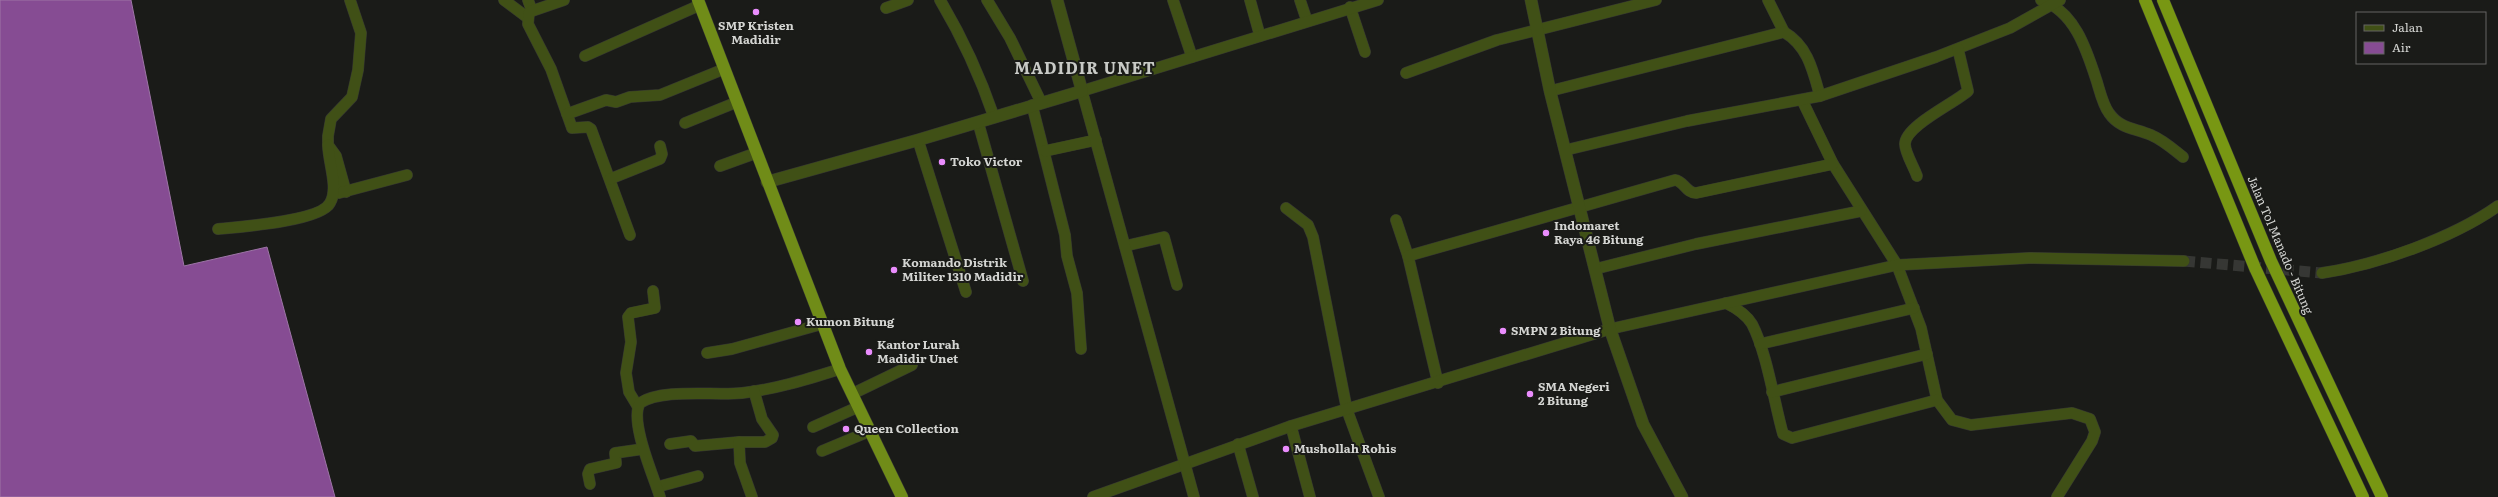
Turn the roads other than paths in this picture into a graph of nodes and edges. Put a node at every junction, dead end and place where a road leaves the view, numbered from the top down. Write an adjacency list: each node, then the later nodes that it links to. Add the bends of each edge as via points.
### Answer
1 (350, 0): 46 (street, via 361,33 358,70 352,97 331,119)
2 (504, 0): 23 (street)
3 (528, 0): 23 (street)
4 (564, 0): 23 (street)
5 (908, 0): 22 (street)
6 (940, 0): 41 (street, via 970,58)
7 (987, 0): 39 (street, via 1010,38)
8 (1057, 0): 34 (street)
9 (1173, 0): 31 (street)
10 (1250, 0): 27 (street)
11 (1300, 0): 24 (street)
12 (1378, 0): 21 (street)
13 (1531, 0): 25 (street)
14 (1656, 0): 25 (street)
15 (1768, 0): 26 (street)
16 (2042, 0): 20 (street)
17 (2144, 0): 116 (highway, via 2255,268)
18 (2163, 0): 117 (highway, Jalan Tol Manado - Bitung, via 2271,261)
19 (699, 2): 30 (street); 32 (highway)
20 (2056, 2): 28 (street, via 2010,28); 51 (street, via 2073,24 2092,65 2108,112 2116,123 2151,135)
21 (1350, 7): 24 (street); 29 (street)
22 (886, 8)
23 (530, 14): 40 (street, via 530,28 555,80)
24 (1307, 21): 27 (street)
25 (1536, 28): 33 (street); 35 (street)
26 (1784, 32): 35 (street); 36 (street, via 1792,37 1807,55)
27 (1260, 36): 31 (street)
28 (1958, 49): 36 (street); 55 (street, via 1968,90 1915,127 1907,137 1905,145)
29 (1365, 52)
30 (585, 56)
31 (1192, 57): 34 (street)
32 (724, 70): 38 (highway); 40 (street, via 660,95 630,97 616,102 606,100)
33 (1406, 73)
34 (1082, 91): 39 (street); 45 (street)
35 (1550, 91): 48 (street)
36 (1820, 96): 37 (street)
37 (1802, 100): 48 (street, via 1687,121); 52 (street)
38 (737, 102): 43 (street); 50 (highway)
39 (1036, 104): 41 (street); 49 (street)
40 (567, 114): 56 (street, via 572,128 588,126 591,129)
41 (994, 117): 42 (street)
42 (978, 122): 44 (street); 73 (street)
43 (685, 123)
44 (918, 140): 57 (street); 76 (street)
45 (1096, 140): 49 (street); 67 (street)
46 (328, 145): 58 (street, via 336,156); 59 (street)
47 (660, 146): 56 (street, via 660,159)
48 (1566, 150): 61 (street)
49 (1045, 151): 82 (street, via 1077,293)
50 (756, 153): 53 (street); 57 (highway)
51 (2183, 157)
52 (1833, 164): 61 (street, via 1696,193 1688,191 1679,180 1675,180); 63 (street)
53 (720, 166)
54 (408, 175): 58 (street)
55 (1917, 176)
56 (610, 179): 66 (street)
57 (767, 182): 79 (highway)
58 (346, 192): 59 (street)
59 (332, 194): 65 (street, via 331,203 316,214 259,226)
60 (2498, 206): 72 (street, via 2448,234 2385,258)
61 (1578, 207): 68 (street); 71 (street)
62 (1286, 208): 94 (street, via 1308,225 1313,237)
63 (1861, 210): 70 (street); 71 (street, via 1696,244)
64 (1396, 220): 68 (street)
65 (218, 229)
66 (630, 234)
67 (1125, 246): 74 (street, via 1164,237); 103 (street)
68 (1408, 256): 87 (street)
69 (2184, 261): 70 (street, via 2029,258)
70 (1897, 264): 77 (street); 78 (street)
71 (1595, 269): 80 (street)
72 (2322, 273)
73 (1023, 281)
74 (1177, 284)
75 (653, 291): 92 (street, via 655,308 631,313 628,317 631,342 626,373 630,392)
76 (966, 292)
77 (1726, 303): 80 (street); 81 (street, via 1751,324)
78 (1914, 308): 81 (street); 84 (street)
79 (822, 324): 83 (street, via 732,349); 86 (highway)
80 (1610, 329): 87 (street); 114 (street, via 1643,424)
81 (1760, 344): 89 (street)
82 (1081, 349)
83 (707, 353)
84 (1927, 354): 89 (street); 91 (street)
85 (912, 365): 90 (street)
86 (840, 369): 88 (street, via 783,387); 90 (highway)
87 (1438, 383): 94 (street)
88 (754, 391): 92 (street, via 677,395 645,400); 98 (street, via 762,419 771,429 772,438 766,442)
89 (1772, 392): 91 (street, via 1783,434 1792,438)
90 (852, 394): 93 (highway)
91 (1937, 400): 115 (street, via 1945,414 1960,424 1971,425 2072,413 2090,419 2095,432 2092,440)
92 (638, 407): 101 (street)
93 (858, 407): 96 (street); 97 (highway)
94 (1347, 410): 95 (street); 113 (street)
95 (1291, 426): 100 (street); 112 (street)
96 (813, 427)
97 (870, 431): 102 (street); 108 (highway)
98 (738, 442): 99 (street, via 695,446 692,441); 107 (street, via 740,463)
99 (670, 444)
100 (1238, 444): 103 (street); 111 (street)
101 (643, 449): 105 (street, via 615,453 616,463 590,468); 106 (street)
102 (822, 451)
103 (1184, 463): 109 (street); 110 (street)
104 (698, 476): 106 (street)
105 (590, 484)
106 (658, 492)
107 (752, 497)
108 (902, 497)
109 (1093, 497)
110 (1194, 497)
111 (1253, 497)
112 (1310, 497)
113 (1379, 497)
114 (1682, 497)
115 (2057, 497)
116 (2363, 497)
117 (2382, 497)

